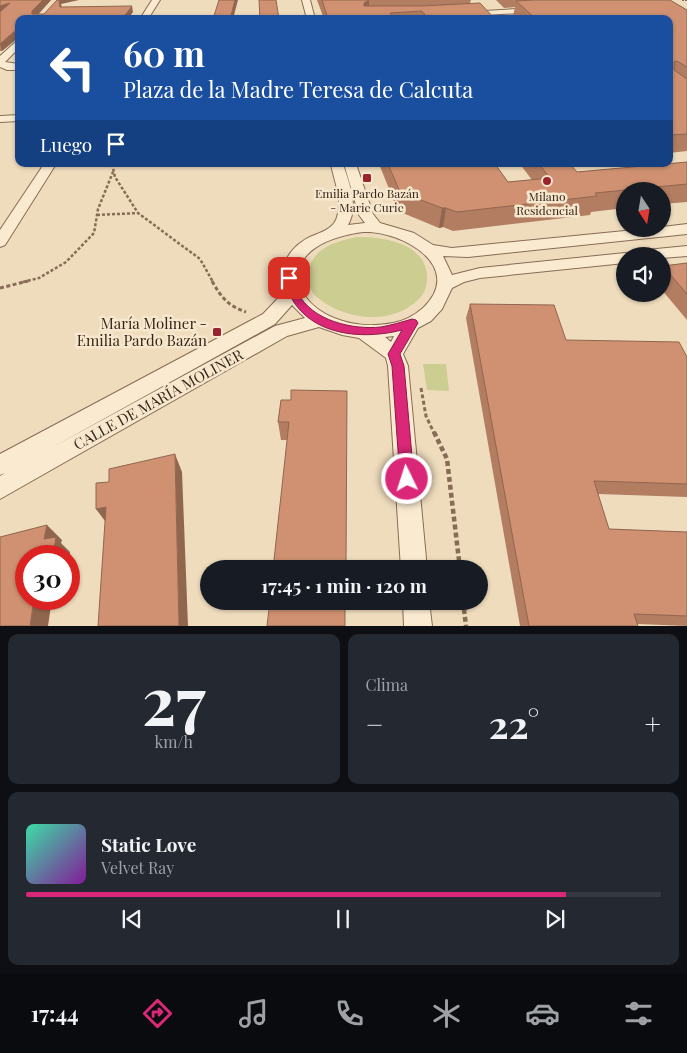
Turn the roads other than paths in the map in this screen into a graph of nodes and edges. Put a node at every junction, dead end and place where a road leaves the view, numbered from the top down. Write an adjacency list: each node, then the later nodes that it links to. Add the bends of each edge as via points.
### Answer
1 (156, 0): 5 (street)
2 (306, 0): 6 (street)
3 (544, 10): 4 (street)
4 (456, 14)
5 (147, 15)
6 (310, 15)
7 (15, 46): 8 (street)
8 (0, 62): 9 (street, via 7,67)
9 (15, 67)
10 (15, 118): 11 (street)
11 (0, 119)
12 (48, 167): 18 (street)
13 (338, 167): 17 (street, via 347,211 343,224)
14 (351, 167): 15 (street, via 366,215)
15 (375, 228): 17 (street); 19 (street, via 405,234)
16 (687, 228): 19 (street, via 468,252)
17 (333, 232): 24 (street, via 309,244 293,263 289,278)
18 (0, 242)
19 (430, 249): 23 (street, via 442,266)
20 (687, 250): 21 (street)
21 (671, 252)
22 (616, 259): 23 (street, via 480,273)
23 (445, 285): 26 (street, via 435,307)
24 (293, 293): 25 (street, via 303,308); 29 (street, CALLE DE MARÍA MOLINER, via 269,319)
25 (320, 320): 27 (street); 30 (street, CALLE DE MARÍA MOLINER, via 281,331)
26 (412, 323): 27 (street); 28 (street)
27 (364, 332): 28 (street)
28 (394, 354): 31 (street, via 398,366)
29 (0, 465)
30 (0, 488)
31 (413, 560)
32 (417, 610): 33 (street)
33 (418, 626)

